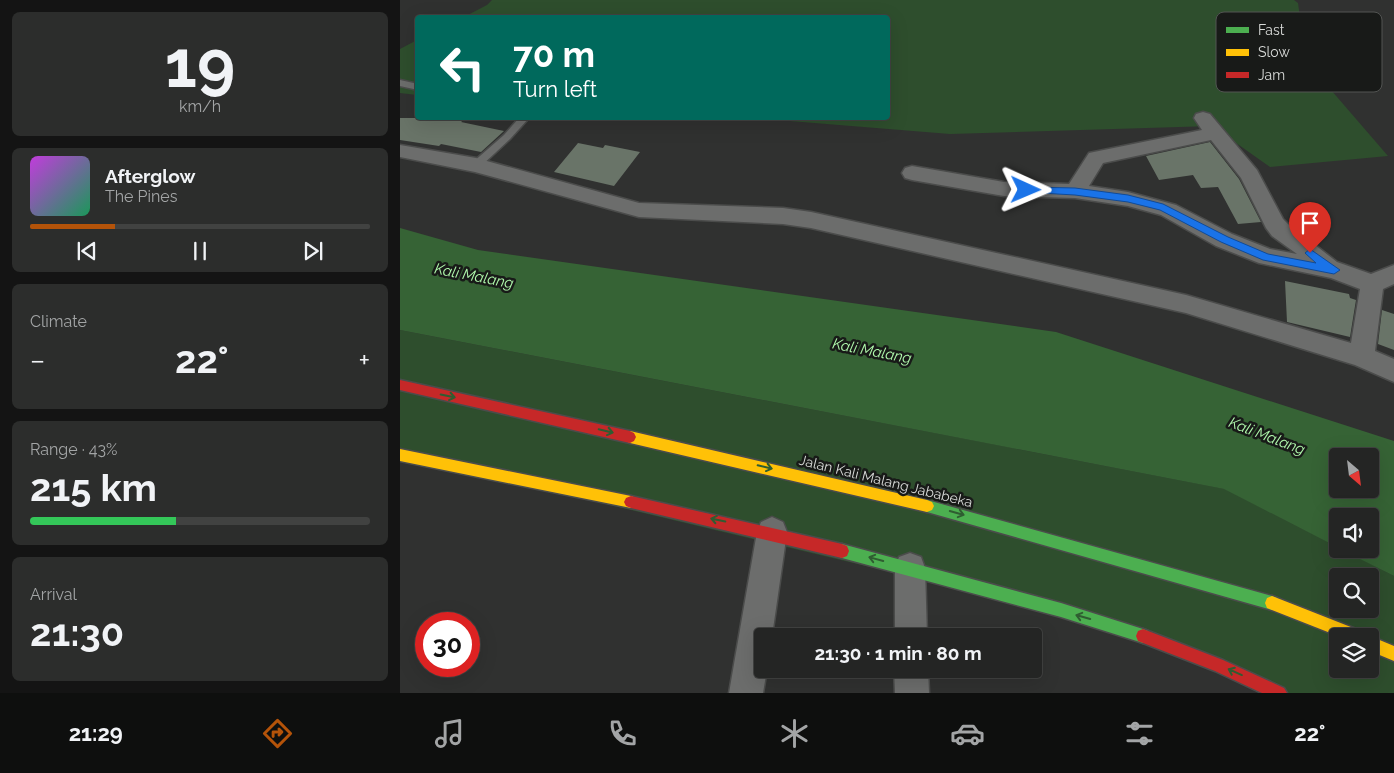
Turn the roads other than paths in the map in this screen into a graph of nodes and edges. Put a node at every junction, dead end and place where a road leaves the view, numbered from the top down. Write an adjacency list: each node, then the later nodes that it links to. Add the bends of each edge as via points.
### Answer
1 (400, 83): 2 (lane)
2 (415, 86)
3 (522, 120): 5 (lane)
4 (400, 151): 5 (street)
5 (476, 165): 11 (street, via 639,210 811,220 1186,304)
6 (912, 173): 7 (street, via 1009,190)
7 (1075, 191): 8 (street, via 1163,208 1267,258); 8 (street, via 1096,158 1210,126 1250,175 1280,230)
8 (1334, 270): 10 (street)
9 (1394, 274): 10 (street)
10 (1372, 284): 11 (street)
11 (1362, 357): 12 (street)
12 (1394, 371)
13 (400, 385): 18 (main road, Jalan Kali Malang Jababeka, one-way to 18, via 900,498 1273,604)
14 (400, 454): 15 (main road, one-way to 14)
15 (772, 532): 16 (main road, one-way to 15); 22 (street)
16 (910, 568): 17 (street); 24 (main road, one-way to 16, via 1234,670 1113,625)
17 (911, 628)
18 (1335, 628)
19 (1379, 647): 20 (main road)
20 (1394, 654)
21 (911, 678): 23 (street)
22 (746, 693)
23 (912, 693)
24 (1279, 693)

